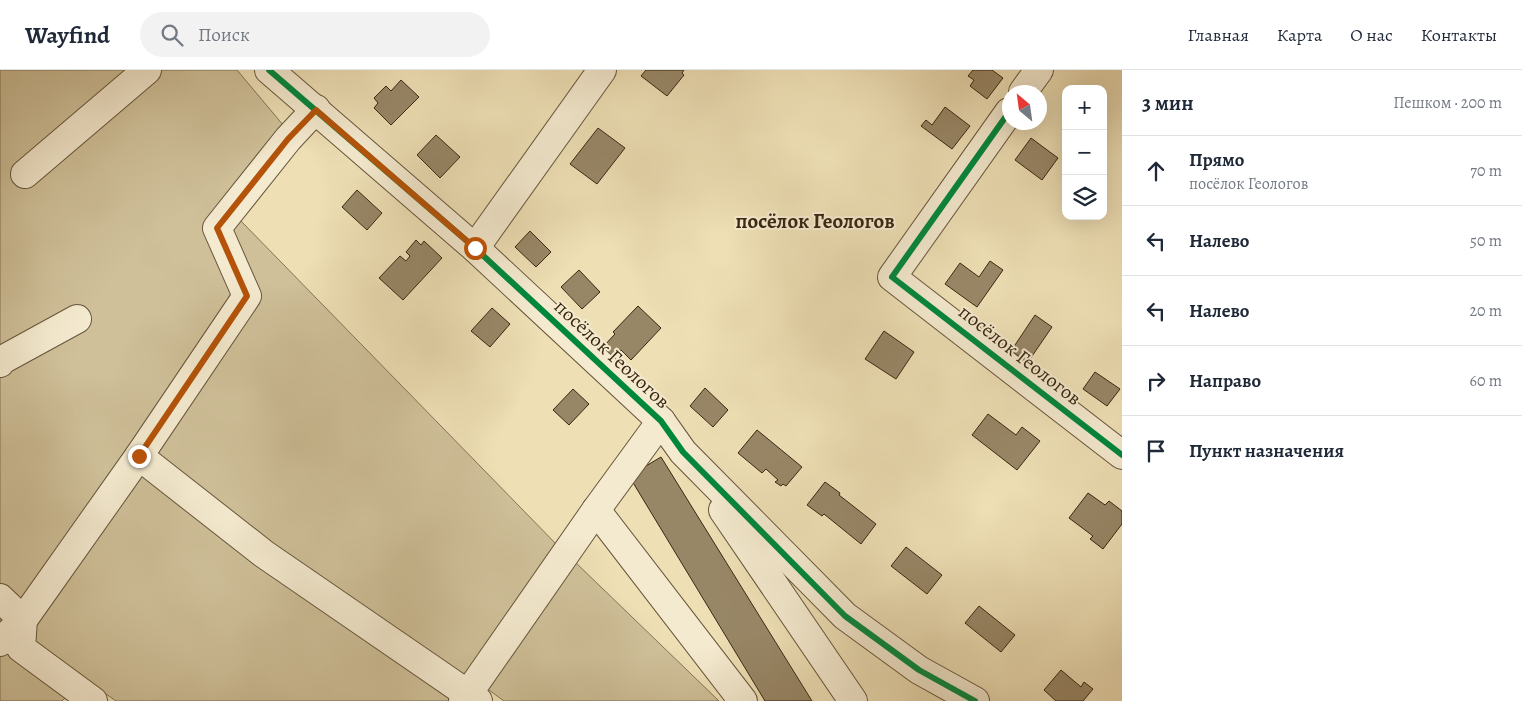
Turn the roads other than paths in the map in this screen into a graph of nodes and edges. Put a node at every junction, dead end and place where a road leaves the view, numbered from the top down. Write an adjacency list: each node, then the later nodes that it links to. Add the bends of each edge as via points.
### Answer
1 (147, 70): 8 (street)
2 (269, 70): 6 (street, посёлок Геологов)
3 (602, 70): 9 (street)
4 (1039, 70): 5 (street)
5 (1028, 85)
6 (316, 110): 9 (street, посёлок Геологов); 15 (street, via 288,139 217,228 247,296)
7 (1002, 123): 14 (street, посёлок Геологов, via 892,277)
8 (25, 174)
9 (475, 248): 12 (street, посёлок Геологов)
10 (77, 320): 11 (street)
11 (0, 363)
12 (661, 421): 13 (street, посёлок Геологов); 16 (street)
13 (683, 452): 23 (street, посёлок Геологов); 24 (street, посёлок Геологов, via 845,616 919,670)
14 (1122, 455)
15 (139, 456): 18 (street); 21 (street, via 264,554)
16 (596, 510): 21 (street); 22 (street)
17 (0, 598): 18 (street)
18 (23, 620): 19 (street); 20 (street, via 21,648)
19 (0, 642)
20 (81, 698)
21 (470, 699)
22 (742, 701)
23 (853, 701)
24 (974, 701)

